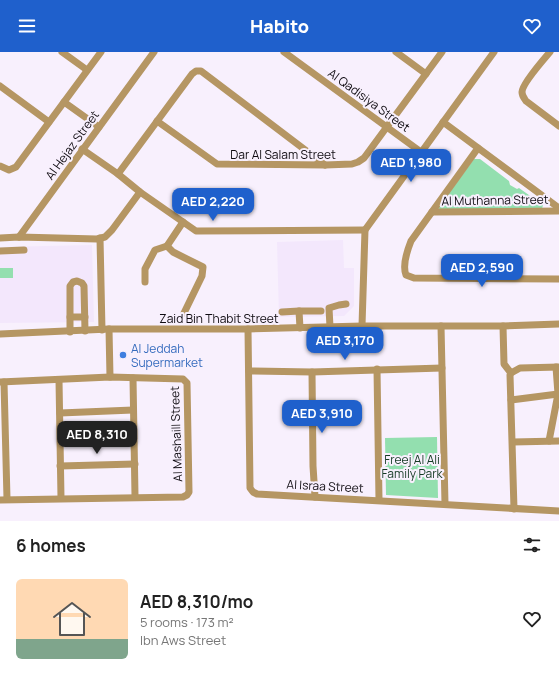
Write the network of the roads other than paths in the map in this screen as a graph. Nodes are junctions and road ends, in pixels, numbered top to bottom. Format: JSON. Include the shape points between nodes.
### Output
{"nodes":[{"id":1,"x":62,"y":52,"type":"edge"},
{"id":2,"x":101,"y":52,"type":"edge"},
{"id":3,"x":154,"y":52,"type":"edge"},
{"id":4,"x":284,"y":52,"type":"edge"},
{"id":5,"x":396,"y":52,"type":"edge"},
{"id":6,"x":442,"y":52,"type":"edge"},
{"id":7,"x":494,"y":52,"type":"edge"},
{"id":8,"x":550,"y":52,"type":"edge"},
{"id":9,"x":87,"y":70,"type":"junction"},
{"id":10,"x":426,"y":74,"type":"junction"},
{"id":11,"x":0,"y":86,"type":"edge"},
{"id":12,"x":64,"y":102,"type":"junction"},
{"id":13,"x":157,"y":121,"type":"junction"},
{"id":14,"x":49,"y":122,"type":"junction"},
{"id":15,"x":443,"y":122,"type":"junction"},
{"id":16,"x":559,"y":126,"type":"edge"},
{"id":17,"x":98,"y":127,"type":"junction"},
{"id":18,"x":387,"y":127,"type":"junction"},
{"id":19,"x":478,"y":148,"type":"junction"},
{"id":20,"x":82,"y":149,"type":"junction"},
{"id":21,"x":421,"y":152,"type":"junction"},
{"id":22,"x":325,"y":165,"type":"junction"},
{"id":23,"x":0,"y":166,"type":"edge"},
{"id":24,"x":118,"y":174,"type":"junction"},
{"id":25,"x":140,"y":192,"type":"junction"},
{"id":26,"x":559,"y":209,"type":"edge"},
{"id":27,"x":432,"y":212,"type":"junction"},
{"id":28,"x":183,"y":222,"type":"junction"},
{"id":29,"x":365,"y":230,"type":"junction"},
{"id":30,"x":18,"y":236,"type":"junction"},
{"id":31,"x":0,"y":238,"type":"edge"},
{"id":32,"x":100,"y":238,"type":"junction"},
{"id":33,"x":167,"y":246,"type":"junction"},
{"id":34,"x":24,"y":250,"type":"dead end"},
{"id":35,"x":0,"y":251,"type":"edge"},
{"id":36,"x":559,"y":279,"type":"edge"},
{"id":37,"x":145,"y":282,"type":"dead end"},
{"id":38,"x":346,"y":304,"type":"dead end"},
{"id":39,"x":320,"y":311,"type":"dead end"},
{"id":40,"x":282,"y":312,"type":"dead end"},
{"id":41,"x":299,"y":312,"type":"junction"},
{"id":42,"x":184,"y":313,"type":"dead end"},
{"id":43,"x":70,"y":317,"type":"junction"},
{"id":44,"x":85,"y":317,"type":"junction"},
{"id":45,"x":559,"y":324,"type":"edge"},
{"id":46,"x":362,"y":326,"type":"junction"},
{"id":47,"x":441,"y":326,"type":"junction"},
{"id":48,"x":503,"y":326,"type":"junction"},
{"id":49,"x":330,"y":327,"type":"junction"},
{"id":50,"x":300,"y":328,"type":"junction"},
{"id":51,"x":106,"y":330,"type":"junction"},
{"id":52,"x":248,"y":330,"type":"junction"},
{"id":53,"x":85,"y":331,"type":"junction"},
{"id":54,"x":70,"y":332,"type":"junction"},
{"id":55,"x":0,"y":334,"type":"edge"},
{"id":56,"x":557,"y":367,"type":"edge"},
{"id":57,"x":442,"y":368,"type":"junction"},
{"id":58,"x":377,"y":369,"type":"junction"},
{"id":59,"x":249,"y":371,"type":"junction"},
{"id":60,"x":312,"y":372,"type":"junction"},
{"id":61,"x":511,"y":372,"type":"junction"},
{"id":62,"x":110,"y":377,"type":"junction"},
{"id":63,"x":133,"y":378,"type":"junction"},
{"id":64,"x":59,"y":380,"type":"junction"},
{"id":65,"x":2,"y":382,"type":"edge"},
{"id":66,"x":558,"y":394,"type":"edge"},
{"id":67,"x":511,"y":400,"type":"junction"},
{"id":68,"x":133,"y":410,"type":"junction"},
{"id":69,"x":60,"y":413,"type":"junction"},
{"id":70,"x":559,"y":440,"type":"edge"},
{"id":71,"x":549,"y":441,"type":"junction"},
{"id":72,"x":513,"y":442,"type":"junction"},
{"id":73,"x":135,"y":464,"type":"junction"},
{"id":74,"x":60,"y":466,"type":"junction"},
{"id":75,"x":135,"y":496,"type":"junction"},
{"id":76,"x":315,"y":497,"type":"junction"},
{"id":77,"x":61,"y":498,"type":"junction"},
{"id":78,"x":3,"y":500,"type":"edge"},
{"id":79,"x":379,"y":500,"type":"junction"},
{"id":80,"x":445,"y":504,"type":"junction"},
{"id":81,"x":514,"y":509,"type":"junction"},
{"id":82,"x":559,"y":511,"type":"edge"}],
"edges":[{"from":1,"to":9,"type":"street"},
{"from":2,"to":9,"type":"street"},
{"from":3,"to":17,"type":"street","name":"Al Hejaz Street"},
{"from":4,"to":18,"type":"street","name":"Al Qadisiya Street"},
{"from":5,"to":10,"type":"street"},
{"from":6,"to":10,"type":"street","name":"Dar Al Salam Street"},
{"from":7,"to":15,"type":"street"},
{"from":8,"to":16,"type":"street","via":[[525,84],[522,93],[526,101]]},
{"from":9,"to":12,"type":"street"},
{"from":10,"to":18,"type":"street","name":"Dar Al Salam Street"},
{"from":11,"to":14,"type":"street"},
{"from":12,"to":14,"type":"street"},
{"from":12,"to":17,"type":"street"},
{"from":13,"to":22,"type":"street","name":"Dar Al Salam Street","via":[[217,164]]},
{"from":13,"to":22,"type":"street","via":[[192,74],[201,71]]},
{"from":13,"to":24,"type":"street"},
{"from":14,"to":23,"type":"street","via":[[16,167],[9,170]]},
{"from":15,"to":19,"type":"street"},
{"from":15,"to":21,"type":"street"},
{"from":17,"to":20,"type":"street","name":"Al Hejaz Street"},
{"from":18,"to":21,"type":"street","name":"Al Qadisiya Street"},
{"from":18,"to":22,"type":"street","name":"Dar Al Salam Street","via":[[364,158],[358,162]]},
{"from":19,"to":26,"type":"street"},
{"from":19,"to":27,"type":"street"},
{"from":20,"to":24,"type":"street"},
{"from":20,"to":30,"type":"street","name":"Al Hejaz Street"},
{"from":21,"to":29,"type":"street"},
{"from":24,"to":25,"type":"street"},
{"from":25,"to":28,"type":"street"},
{"from":25,"to":32,"type":"street","via":[[112,230]]},
{"from":26,"to":27,"type":"street","name":"Al Muthanna Street"},
{"from":27,"to":36,"type":"street","via":[[411,241],[407,251],[404,269],[409,277]]},
{"from":28,"to":29,"type":"street","via":[[201,232]]},
{"from":28,"to":33,"type":"street"},
{"from":29,"to":46,"type":"street"},
{"from":30,"to":31,"type":"street"},
{"from":30,"to":32,"type":"street"},
{"from":32,"to":51,"type":"street"},
{"from":33,"to":37,"type":"street","via":[[154,252],[145,270]]},
{"from":33,"to":42,"type":"street","via":[[173,252],[203,267],[202,276]]},
{"from":34,"to":35,"type":"street"},
{"from":38,"to":49,"type":"street","via":[[330,308]]},
{"from":39,"to":41,"type":"street"},
{"from":40,"to":41,"type":"street"},
{"from":41,"to":50,"type":"street"},
{"from":43,"to":44,"type":"street"},
{"from":43,"to":44,"type":"street","via":[[70,286],[77,281],[84,286]]},
{"from":43,"to":54,"type":"street"},
{"from":44,"to":53,"type":"street"},
{"from":45,"to":48,"type":"street","name":"Zaid Bin Thabit Street"},
{"from":46,"to":47,"type":"street","name":"Zaid Bin Thabit Street"},
{"from":46,"to":49,"type":"street","name":"Zaid Bin Thabit Street"},
{"from":47,"to":48,"type":"street","name":"Zaid Bin Thabit Street"},
{"from":47,"to":57,"type":"street"},
{"from":48,"to":61,"type":"street","via":[[504,364]]},
{"from":49,"to":50,"type":"street","name":"Zaid Bin Thabit Street"},
{"from":50,"to":52,"type":"street","name":"Zaid Bin Thabit Street"},
{"from":51,"to":52,"type":"street","name":"Zaid Bin Thabit Street"},
{"from":51,"to":53,"type":"street","name":"Zaid Bin Thabit Street"},
{"from":51,"to":62,"type":"street"},
{"from":52,"to":59,"type":"street","name":"Al Israa Street"},
{"from":53,"to":54,"type":"street","name":"Zaid Bin Thabit Street"},
{"from":54,"to":55,"type":"street","name":"Zaid Bin Thabit Street"},
{"from":56,"to":61,"type":"street","via":[[520,368]]},
{"from":56,"to":66,"type":"street"},
{"from":57,"to":58,"type":"street"},
{"from":57,"to":80,"type":"street"},
{"from":58,"to":60,"type":"street"},
{"from":58,"to":79,"type":"street"},
{"from":59,"to":60,"type":"street"},
{"from":59,"to":76,"type":"street","name":"Al Israa Street","via":[[251,490],[257,494]]},
{"from":60,"to":76,"type":"street"},
{"from":61,"to":67,"type":"street"},
{"from":62,"to":63,"type":"street","name":"Al Mashaill Street"},
{"from":62,"to":64,"type":"street","name":"Al Mashaill Street"},
{"from":63,"to":68,"type":"street"},
{"from":63,"to":75,"type":"street","name":"Al Mashaill Street","via":[[180,378],[187,383],[188,493],[183,497]]},
{"from":64,"to":65,"type":"street","name":"Al Mashaill Street"},
{"from":64,"to":69,"type":"street"},
{"from":65,"to":78,"type":"street"},
{"from":66,"to":67,"type":"street"},
{"from":66,"to":71,"type":"street"},
{"from":67,"to":72,"type":"street"},
{"from":68,"to":69,"type":"street"},
{"from":68,"to":73,"type":"street"},
{"from":69,"to":74,"type":"street"},
{"from":70,"to":71,"type":"street"},
{"from":71,"to":72,"type":"street"},
{"from":72,"to":81,"type":"street"},
{"from":73,"to":74,"type":"street"},
{"from":73,"to":75,"type":"street"},
{"from":74,"to":77,"type":"street"},
{"from":75,"to":77,"type":"street","name":"Al Mashaill Street"},
{"from":76,"to":79,"type":"street","name":"Al Israa Street"},
{"from":77,"to":78,"type":"street","name":"Al Mashaill Street"},
{"from":79,"to":80,"type":"street","name":"Al Israa Street"},
{"from":80,"to":81,"type":"street","name":"Al Israa Street"},
{"from":81,"to":82,"type":"street","name":"Al Israa Street"}]}
